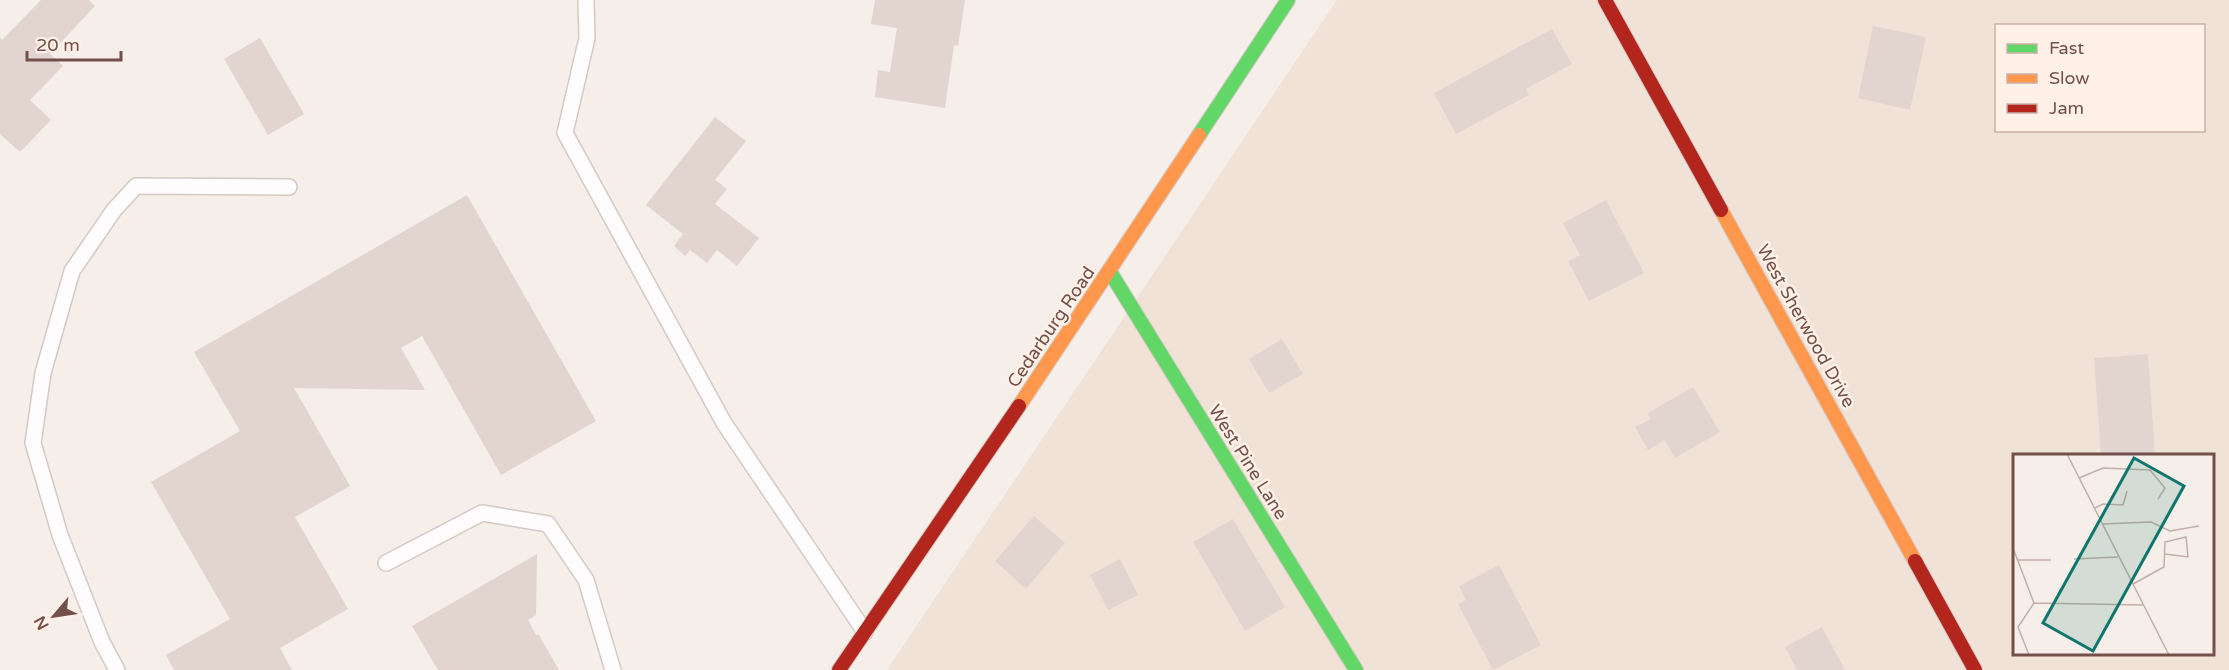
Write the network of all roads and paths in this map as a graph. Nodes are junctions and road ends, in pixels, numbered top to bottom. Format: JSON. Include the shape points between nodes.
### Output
{"nodes":[{"id":1,"x":586,"y":0,"type":"edge"},
{"id":2,"x":1288,"y":0,"type":"edge"},
{"id":3,"x":1605,"y":0,"type":"edge"},
{"id":4,"x":289,"y":187,"type":"dead end"},
{"id":5,"x":1110,"y":272,"type":"junction"},
{"id":6,"x":386,"y":562,"type":"dead end"},
{"id":7,"x":865,"y":632,"type":"junction"},
{"id":8,"x":117,"y":670,"type":"edge"},
{"id":9,"x":613,"y":670,"type":"edge"},
{"id":10,"x":839,"y":670,"type":"edge"},
{"id":11,"x":1356,"y":670,"type":"edge"},
{"id":12,"x":1975,"y":670,"type":"edge"}],
"edges":[{"from":1,"to":7,"type":"lane","via":[[587,38],[566,133],[724,423]]},
{"from":2,"to":5,"type":"street","name":"Cedarburg Road"},
{"from":3,"to":12,"type":"street","name":"West Sherwood Drive"},
{"from":4,"to":8,"type":"lane","via":[[136,186],[114,210],[72,271],[43,373],[33,443],[60,535]]},
{"from":5,"to":7,"type":"street","name":"Cedarburg Road"},
{"from":5,"to":11,"type":"street","name":"West Pine Lane"},
{"from":6,"to":9,"type":"lane","via":[[482,513],[548,524],[586,580]]},
{"from":7,"to":10,"type":"street","name":"Cedarburg Road"}]}
